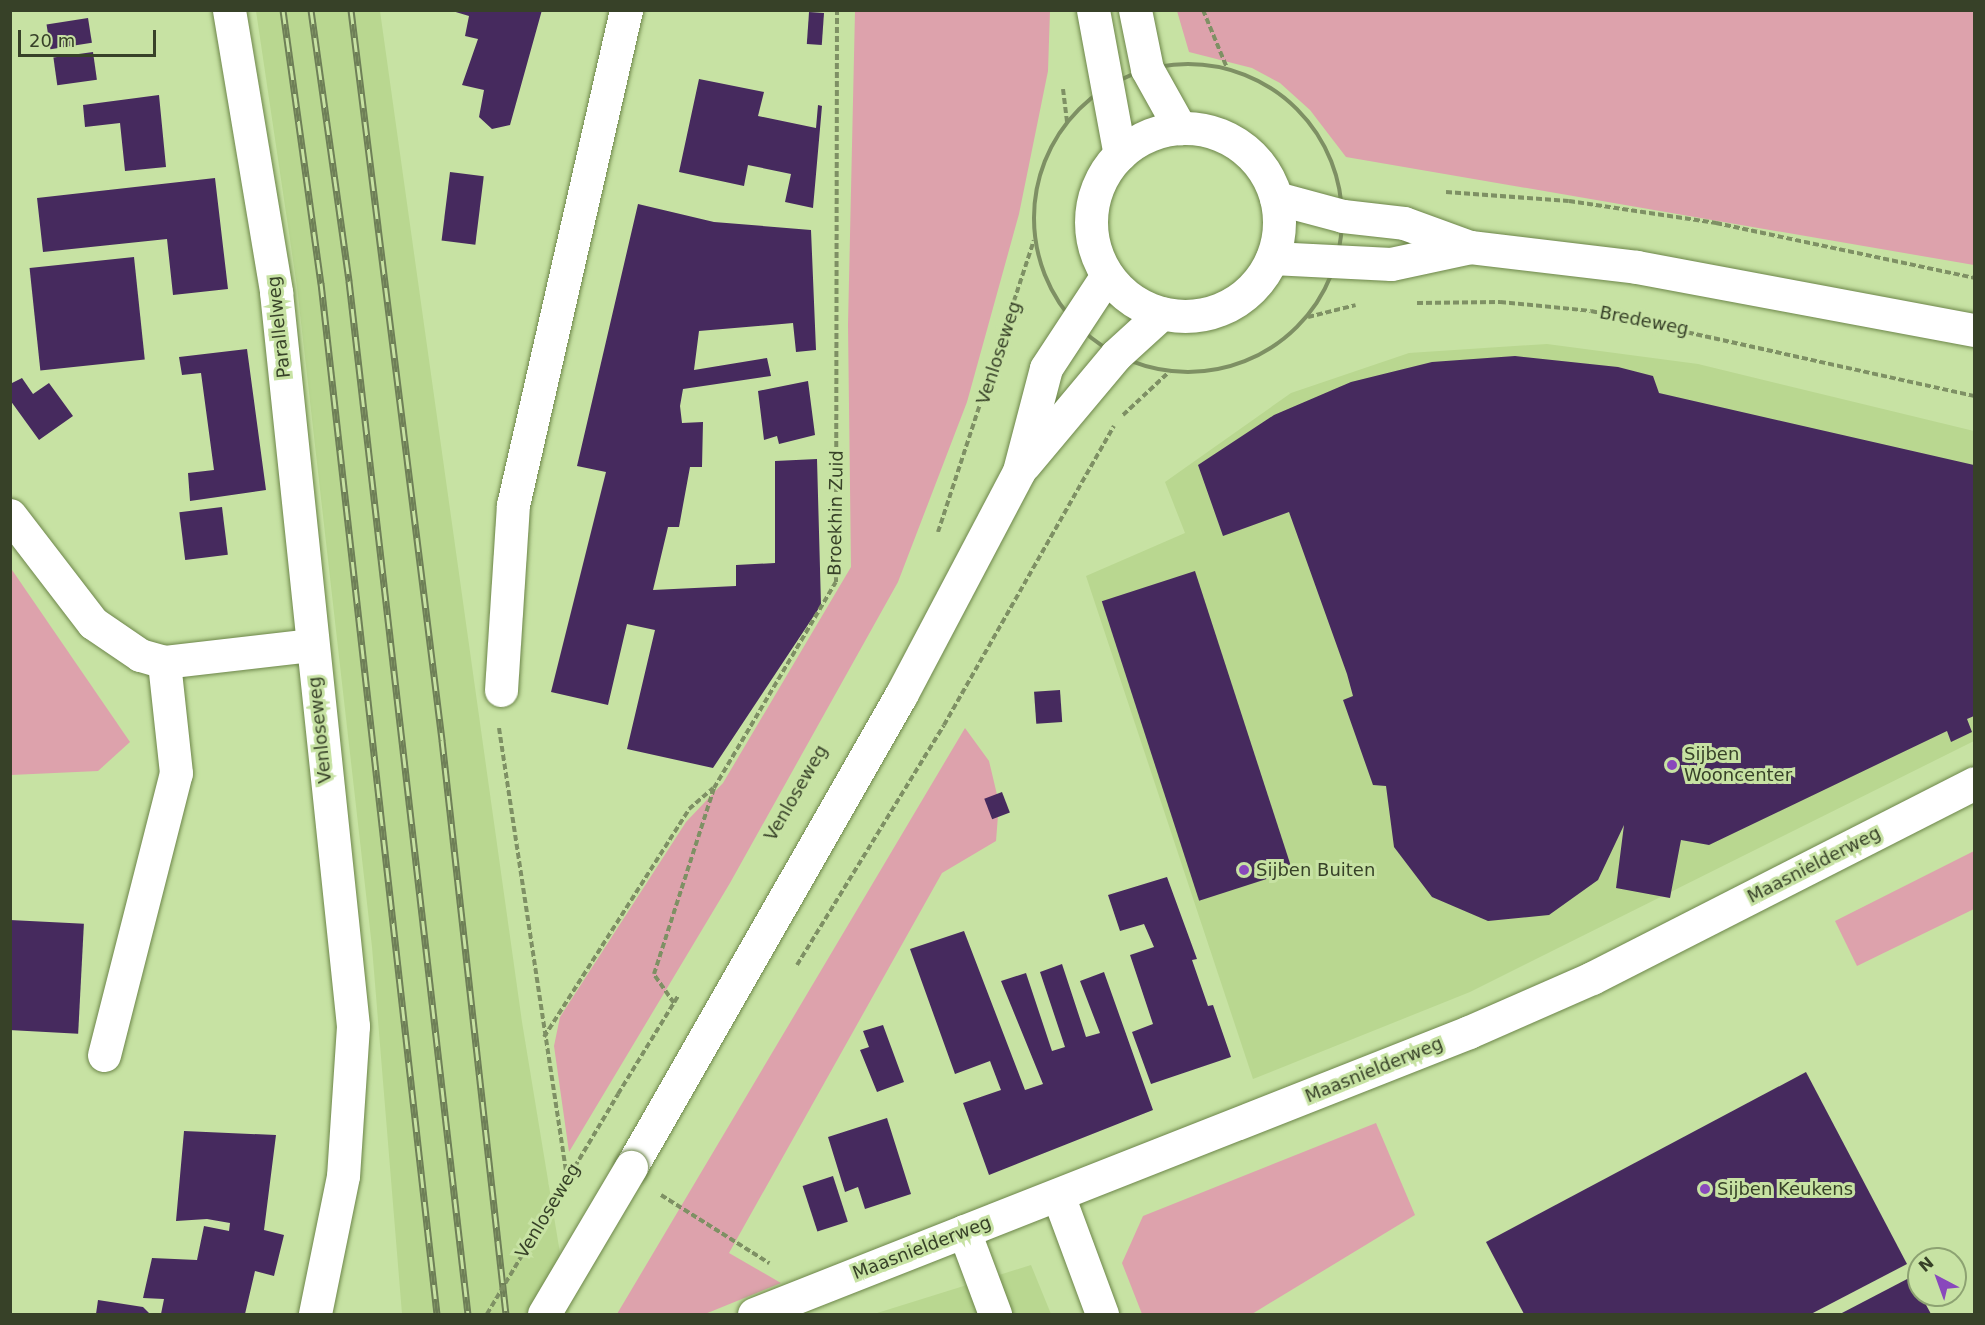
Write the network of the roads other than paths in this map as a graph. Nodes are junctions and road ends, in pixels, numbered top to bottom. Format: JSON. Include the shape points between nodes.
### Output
{"nodes":[{"id":1,"x":230,"y":10,"type":"edge"},
{"id":2,"x":626,"y":10,"type":"edge"},
{"id":3,"x":1094,"y":10,"type":"edge"},
{"id":4,"x":1135,"y":10,"type":"edge"},
{"id":5,"x":1180,"y":128,"type":"junction"},
{"id":6,"x":1120,"y":154,"type":"junction"},
{"id":7,"x":1276,"y":198,"type":"junction"},
{"id":8,"x":1470,"y":248,"type":"junction"},
{"id":9,"x":1272,"y":258,"type":"junction"},
{"id":10,"x":1107,"y":275,"type":"junction"},
{"id":11,"x":1162,"y":313,"type":"junction"},
{"id":12,"x":1974,"y":330,"type":"edge"},
{"id":13,"x":1019,"y":471,"type":"junction"},
{"id":14,"x":10,"y":515,"type":"edge"},
{"id":15,"x":311,"y":645,"type":"junction"},
{"id":16,"x":164,"y":662,"type":"junction"},
{"id":17,"x":501,"y":690,"type":"road end"},
{"id":18,"x":1974,"y":783,"type":"edge"},
{"id":19,"x":104,"y":1054,"type":"dead end"},
{"id":20,"x":1058,"y":1195,"type":"junction"},
{"id":21,"x":964,"y":1231,"type":"junction"},
{"id":22,"x":315,"y":1314,"type":"edge"},
{"id":23,"x":544,"y":1314,"type":"edge"},
{"id":24,"x":754,"y":1314,"type":"edge"},
{"id":25,"x":995,"y":1314,"type":"edge"},
{"id":26,"x":1102,"y":1314,"type":"edge"}],
"edges":[{"from":1,"to":15,"type":"street","name":"Parallelweg","via":[[276,292]]},
{"from":2,"to":17,"type":"street","via":[[513,505]]},
{"from":3,"to":6,"type":"street"},
{"from":4,"to":5,"type":"street","via":[[1147,69]]},
{"from":5,"to":6,"type":"street","via":[[1148,136]]},
{"from":5,"to":7,"type":"street","via":[[1215,133],[1242,147],[1266,175]]},
{"from":6,"to":10,"type":"street","via":[[1098,184],[1092,205],[1093,242]]},
{"from":7,"to":8,"type":"street","via":[[1344,195],[1404,224]]},
{"from":7,"to":9,"type":"street","via":[[1278,236]]},
{"from":8,"to":9,"type":"street","via":[[1391,264]]},
{"from":8,"to":12,"type":"street","via":[[1636,267]]},
{"from":9,"to":11,"type":"street","via":[[1250,290],[1221,309],[1192,316]]},
{"from":10,"to":11,"type":"street","via":[[1130,299]]},
{"from":10,"to":13,"type":"street","via":[[1046,368]]},
{"from":11,"to":13,"type":"street","via":[[1116,355]]},
{"from":13,"to":23,"type":"street","bridge":true,"via":[[901,695]]},
{"from":14,"to":16,"type":"street","via":[[93,623],[117,642]]},
{"from":15,"to":16,"type":"street"},
{"from":15,"to":22,"type":"street","name":"Venloseweg","via":[[353,1026],[343,1176]]},
{"from":16,"to":19,"type":"street","via":[[176,773]]},
{"from":18,"to":20,"type":"street","name":"Maasnielderweg","via":[[1592,978]]},
{"from":20,"to":21,"type":"street","name":"Maasnielderweg"},
{"from":20,"to":26,"type":"street"},
{"from":21,"to":24,"type":"street","name":"Maasnielderweg"},
{"from":21,"to":25,"type":"street"}]}
